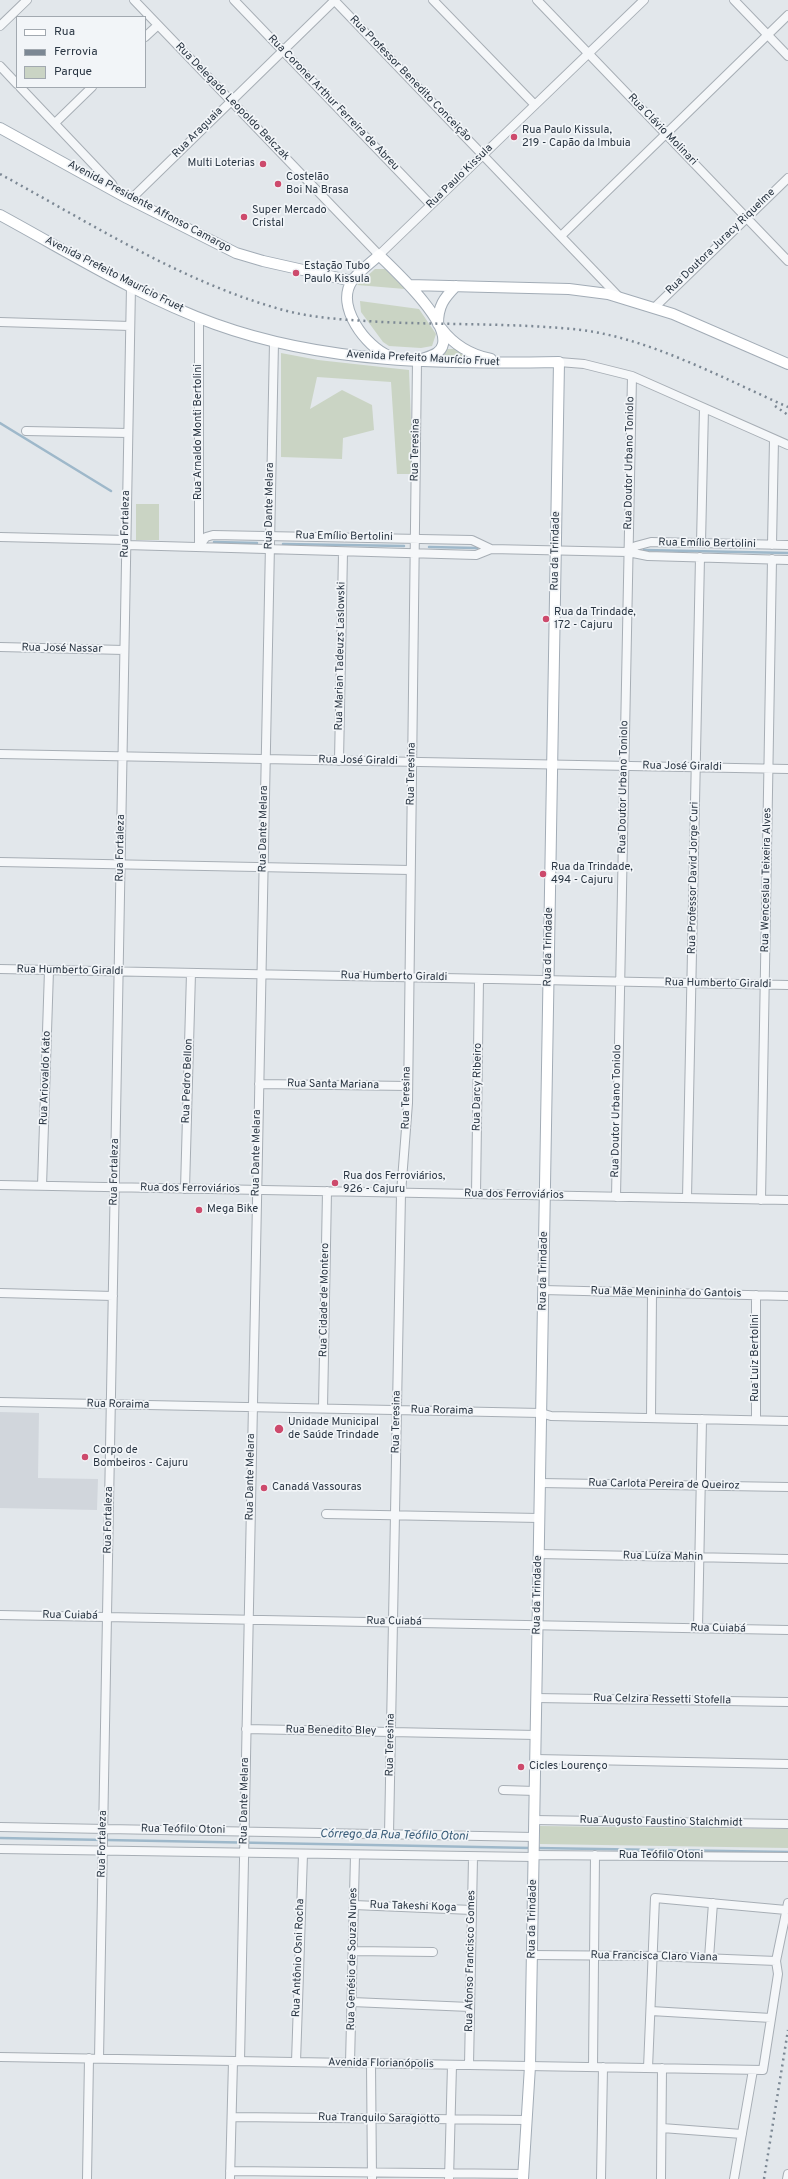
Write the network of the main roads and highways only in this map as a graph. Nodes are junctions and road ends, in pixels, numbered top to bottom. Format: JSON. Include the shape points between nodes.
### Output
{"nodes":[{"id":1,"x":0,"y":128,"type":"edge"},
{"id":2,"x":0,"y":215,"type":"edge"},
{"id":3,"x":379,"y":255,"type":"joint"},
{"id":4,"x":352,"y":281,"type":"junction"},
{"id":5,"x":409,"y":285,"type":"junction"},
{"id":6,"x":456,"y":286,"type":"junction"},
{"id":7,"x":438,"y":324,"type":"junction"},
{"id":8,"x":400,"y":360,"type":"junction"},
{"id":9,"x":417,"y":361,"type":"junction"},
{"id":10,"x":559,"y":362,"type":"joint"},
{"id":11,"x":511,"y":363,"type":"junction"},
{"id":12,"x":788,"y":364,"type":"edge"},
{"id":13,"x":523,"y":2177,"type":"edge"}],
"edges":[{"from":1,"to":4,"type":"main road","name":"Avenida Presidente Affonso Camargo","via":[[130,200],[244,256]]},
{"from":2,"to":8,"type":"main road","name":"Avenida Prefeito Maurício Fruet","via":[[131,286],[199,318],[274,342],[341,355]]},
{"from":3,"to":4,"type":"main road","name":"Rua Paulo Kissula"},
{"from":3,"to":5,"type":"main road","name":"Rua Delegado Leopoldo Belczak"},
{"from":4,"to":8,"type":"main road","via":[[348,293],[349,305],[359,330],[373,348]]},
{"from":5,"to":6,"type":"main road"},
{"from":5,"to":7,"type":"main road","name":"Rua Delegado Leopoldo Belczak","via":[[422,298]]},
{"from":6,"to":7,"type":"main road","via":[[439,306]]},
{"from":6,"to":12,"type":"main road","via":[[569,288],[619,297],[655,307]]},
{"from":7,"to":9,"type":"main road","name":"Rua Delegado Leopoldo Belczak","via":[[443,338],[441,348],[434,355]]},
{"from":7,"to":11,"type":"main road","via":[[465,350],[488,359]]},
{"from":8,"to":9,"type":"main road","name":"Avenida Prefeito Maurício Fruet"},
{"from":9,"to":11,"type":"main road","name":"Avenida Prefeito Maurício Fruet"},
{"from":10,"to":11,"type":"main road","name":"Avenida Prefeito Maurício Fruet"},
{"from":10,"to":13,"type":"main road","name":"Rua da Trindade","via":[[530,2066]]}]}
